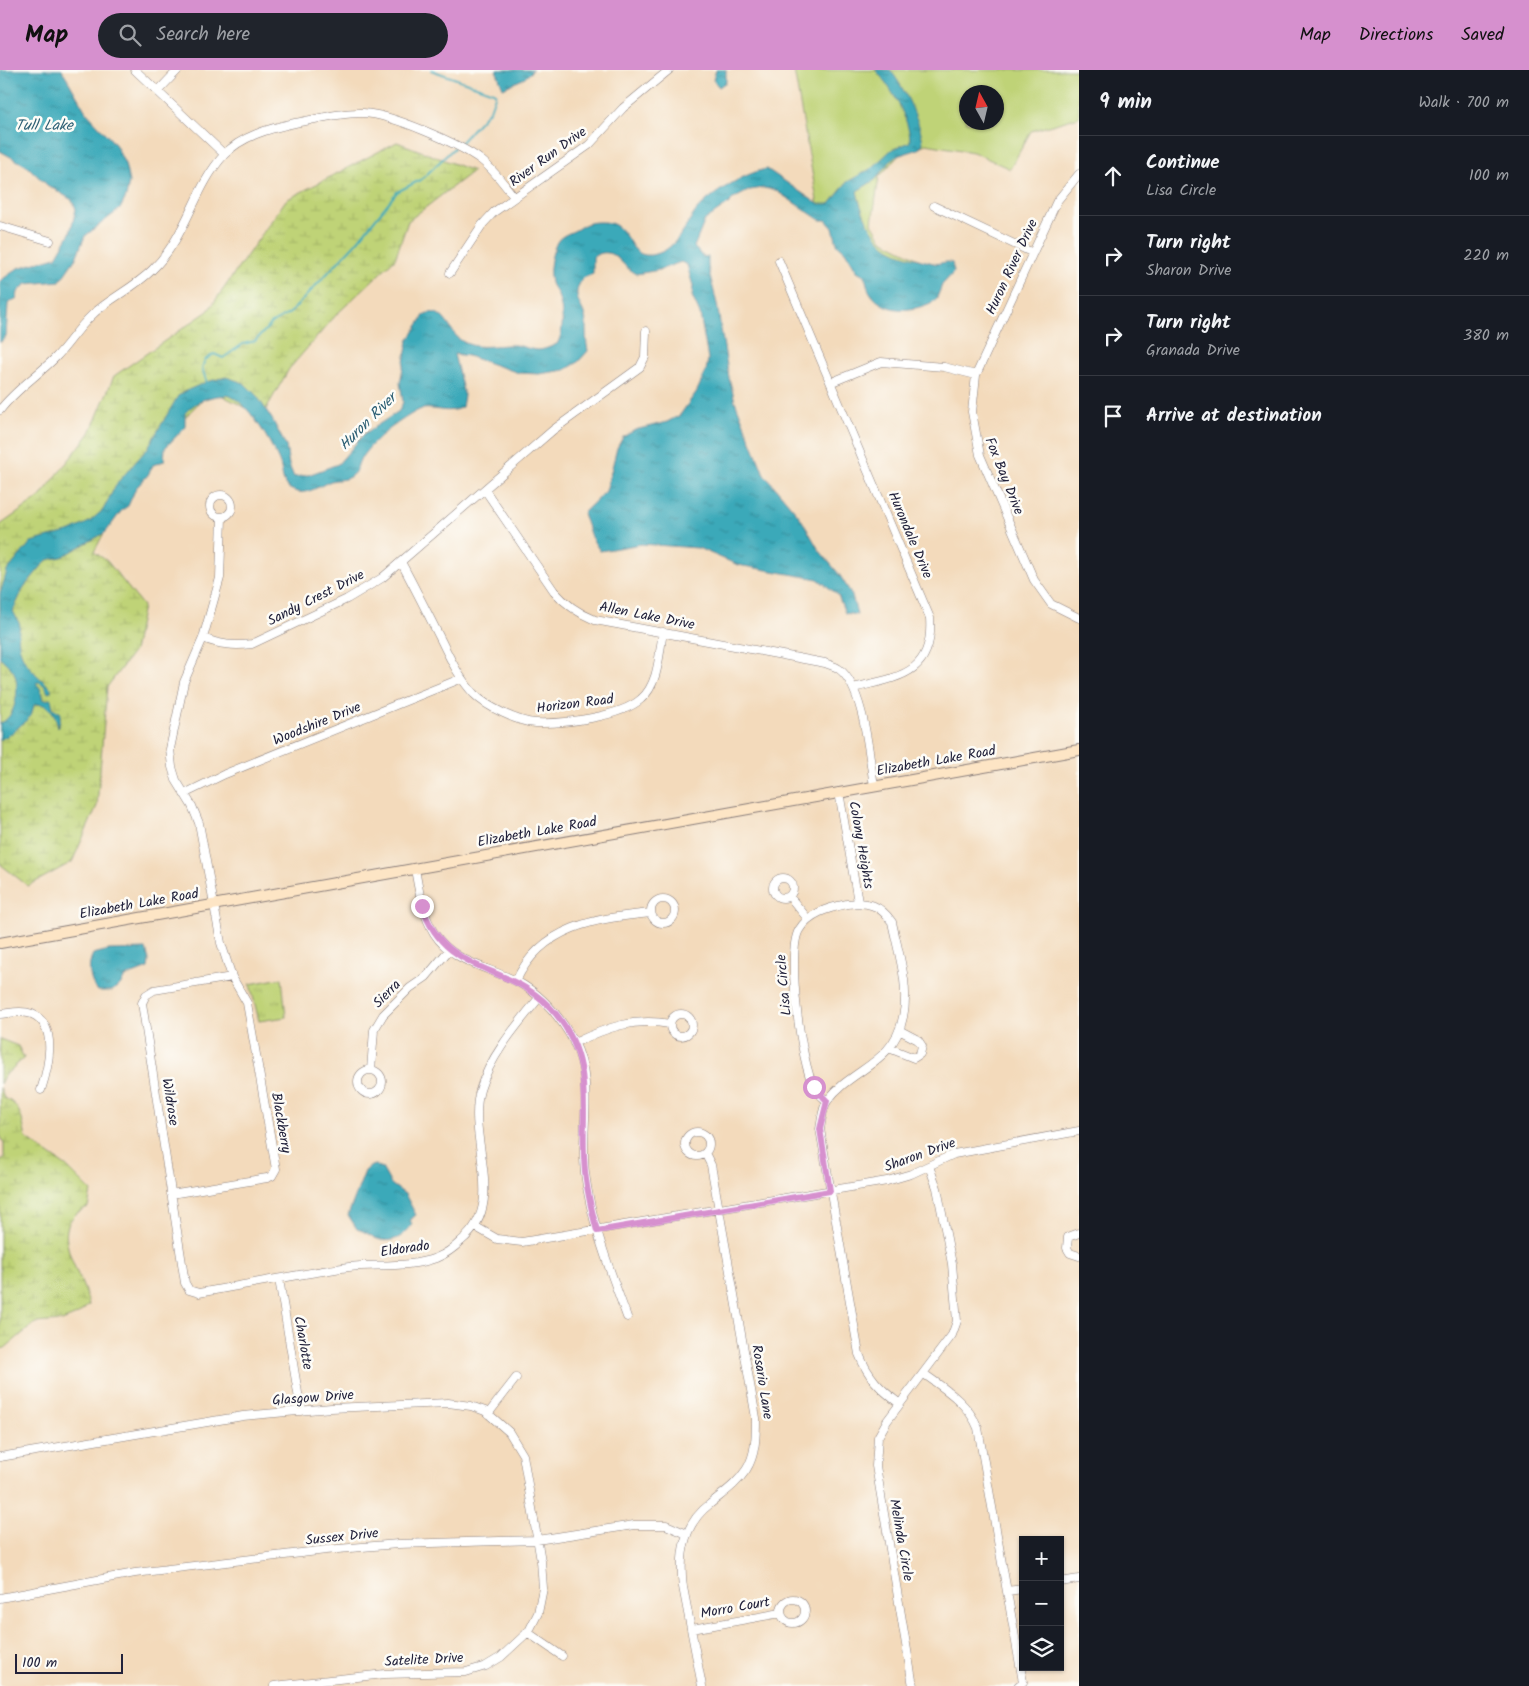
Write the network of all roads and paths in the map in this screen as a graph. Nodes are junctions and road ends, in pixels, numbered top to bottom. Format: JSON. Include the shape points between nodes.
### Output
{"nodes":[{"id":1,"x":135,"y":70,"type":"edge"},
{"id":2,"x":178,"y":70,"type":"edge"},
{"id":3,"x":669,"y":70,"type":"edge"},
{"id":4,"x":158,"y":91,"type":"junction"},
{"id":5,"x":224,"y":154,"type":"junction"},
{"id":6,"x":1079,"y":174,"type":"edge"},
{"id":7,"x":514,"y":197,"type":"junction"},
{"id":8,"x":934,"y":206,"type":"dead end"},
{"id":9,"x":0,"y":226,"type":"edge"},
{"id":10,"x":50,"y":241,"type":"dead end"},
{"id":11,"x":1033,"y":253,"type":"junction"},
{"id":12,"x":779,"y":261,"type":"dead end"},
{"id":13,"x":450,"y":273,"type":"dead end"},
{"id":14,"x":646,"y":331,"type":"dead end"},
{"id":15,"x":976,"y":375,"type":"junction"},
{"id":16,"x":832,"y":382,"type":"junction"},
{"id":17,"x":0,"y":410,"type":"edge"},
{"id":18,"x":486,"y":490,"type":"junction"},
{"id":19,"x":222,"y":517,"type":"dead end"},
{"id":20,"x":401,"y":562,"type":"junction"},
{"id":21,"x":1051,"y":604,"type":"junction"},
{"id":22,"x":1046,"y":611,"type":"dead end"},
{"id":23,"x":1079,"y":618,"type":"edge"},
{"id":24,"x":663,"y":632,"type":"junction"},
{"id":25,"x":203,"y":638,"type":"junction"},
{"id":26,"x":460,"y":679,"type":"junction"},
{"id":27,"x":853,"y":688,"type":"junction"},
{"id":28,"x":1079,"y":750,"type":"edge"},
{"id":29,"x":874,"y":786,"type":"junction"},
{"id":30,"x":839,"y":792,"type":"junction"},
{"id":31,"x":184,"y":794,"type":"junction"},
{"id":32,"x":415,"y":869,"type":"junction"},
{"id":33,"x":789,"y":896,"type":"dead end"},
{"id":34,"x":858,"y":902,"type":"junction"},
{"id":35,"x":214,"y":905,"type":"junction"},
{"id":36,"x":651,"y":913,"type":"dead end"},
{"id":37,"x":808,"y":919,"type":"junction"},
{"id":38,"x":0,"y":943,"type":"edge"},
{"id":39,"x":449,"y":950,"type":"junction"},
{"id":40,"x":232,"y":977,"type":"junction"},
{"id":41,"x":516,"y":981,"type":"junction"},
{"id":42,"x":539,"y":998,"type":"junction"},
{"id":43,"x":0,"y":1014,"type":"edge"},
{"id":44,"x":670,"y":1024,"type":"dead end"},
{"id":45,"x":899,"y":1030,"type":"junction"},
{"id":46,"x":574,"y":1043,"type":"junction"},
{"id":47,"x":889,"y":1048,"type":"junction"},
{"id":48,"x":370,"y":1070,"type":"dead end"},
{"id":49,"x":41,"y":1090,"type":"dead end"},
{"id":50,"x":827,"y":1101,"type":"junction"},
{"id":51,"x":1079,"y":1131,"type":"edge"},
{"id":52,"x":705,"y":1153,"type":"dead end"},
{"id":53,"x":929,"y":1166,"type":"junction"},
{"id":54,"x":830,"y":1191,"type":"junction"},
{"id":55,"x":171,"y":1194,"type":"junction"},
{"id":56,"x":720,"y":1210,"type":"junction"},
{"id":57,"x":476,"y":1227,"type":"junction"},
{"id":58,"x":597,"y":1231,"type":"junction"},
{"id":59,"x":1079,"y":1233,"type":"edge"},
{"id":60,"x":1079,"y":1256,"type":"edge"},
{"id":61,"x":279,"y":1279,"type":"junction"},
{"id":62,"x":199,"y":1293,"type":"joint"},
{"id":63,"x":627,"y":1318,"type":"dead end"},
{"id":64,"x":924,"y":1374,"type":"junction"},
{"id":65,"x":516,"y":1378,"type":"dead end"},
{"id":66,"x":900,"y":1404,"type":"junction"},
{"id":67,"x":301,"y":1411,"type":"junction"},
{"id":68,"x":488,"y":1414,"type":"junction"},
{"id":69,"x":0,"y":1456,"type":"edge"},
{"id":70,"x":687,"y":1534,"type":"junction"},
{"id":71,"x":538,"y":1540,"type":"junction"},
{"id":72,"x":1079,"y":1578,"type":"edge"},
{"id":73,"x":1064,"y":1582,"type":"edge"},
{"id":74,"x":1019,"y":1590,"type":"edge"},
{"id":75,"x":1007,"y":1591,"type":"junction"},
{"id":76,"x":0,"y":1598,"type":"edge"},
{"id":77,"x":782,"y":1613,"type":"dead end"},
{"id":78,"x":692,"y":1629,"type":"junction"},
{"id":79,"x":527,"y":1632,"type":"junction"},
{"id":80,"x":562,"y":1656,"type":"dead end"},
{"id":81,"x":1020,"y":1684,"type":"edge"},
{"id":82,"x":274,"y":1686,"type":"edge"},
{"id":83,"x":702,"y":1686,"type":"edge"},
{"id":84,"x":913,"y":1686,"type":"edge"}],
"edges":[{"from":1,"to":4,"type":"street"},
{"from":2,"to":4,"type":"street"},
{"from":3,"to":7,"type":"street","name":"River Run Drive","via":[[623,108],[589,145]]},
{"from":4,"to":5,"type":"street"},
{"from":5,"to":7,"type":"street","via":[[246,138],[287,125],[350,114],[379,115],[427,133],[480,159]]},
{"from":5,"to":17,"type":"street","via":[[168,253],[134,285],[92,314],[55,358]]},
{"from":6,"to":11,"type":"street","name":"Huron River Drive","via":[[1057,201]]},
{"from":7,"to":13,"type":"street","name":"River Run Drive","via":[[482,225]]},
{"from":8,"to":11,"type":"street"},
{"from":9,"to":10,"type":"street"},
{"from":11,"to":15,"type":"street","name":"Huron River Drive"},
{"from":12,"to":16,"type":"street","name":"Hurondale Drive"},
{"from":14,"to":18,"type":"street","name":"Sandy Crest Drive","via":[[645,357],[640,367],[554,430]]},
{"from":15,"to":16,"type":"street","via":[[922,364],[882,362]]},
{"from":15,"to":21,"type":"street","name":"Fox Bay Drive","via":[[972,412],[980,455],[1027,564]]},
{"from":16,"to":27,"type":"street","name":"Hurondale Drive","via":[[930,618],[931,631],[921,661],[914,668],[896,678]]},
{"from":18,"to":20,"type":"street","name":"Sandy Crest Drive"},
{"from":18,"to":24,"type":"street","name":"Allen Lake Drive","via":[[564,604],[595,620]]},
{"from":19,"to":25,"type":"street","via":[[220,578]]},
{"from":20,"to":25,"type":"street","name":"Sandy Crest Drive","via":[[347,599],[252,644],[217,644]]},
{"from":20,"to":26,"type":"street","name":"Horizon Road"},
{"from":21,"to":22,"type":"street"},
{"from":21,"to":23,"type":"street"},
{"from":24,"to":26,"type":"street","name":"Horizon Road","via":[[650,689],[642,699],[610,715],[534,723],[488,704]]},
{"from":24,"to":27,"type":"street","name":"Allen Lake Drive","via":[[825,663],[839,669]]},
{"from":25,"to":31,"type":"street","via":[[184,682],[170,749],[172,767]]},
{"from":26,"to":31,"type":"street","name":"Woodshire Drive","via":[[225,774]]},
{"from":27,"to":29,"type":"street"},
{"from":28,"to":29,"type":"street","name":"Elizabeth Lake Road"},
{"from":29,"to":30,"type":"street","name":"Elizabeth Lake Road"},
{"from":30,"to":32,"type":"street","name":"Elizabeth Lake Road"},
{"from":30,"to":34,"type":"street","name":"Colony Heights"},
{"from":31,"to":35,"type":"street","via":[[199,823]]},
{"from":32,"to":35,"type":"street","name":"Elizabeth Lake Road"},
{"from":32,"to":39,"type":"street","via":[[425,916]]},
{"from":33,"to":37,"type":"street"},
{"from":34,"to":37,"type":"street","via":[[816,913]]},
{"from":34,"to":45,"type":"street","via":[[875,905],[892,922],[905,995]]},
{"from":35,"to":38,"type":"street","name":"Elizabeth Lake Road"},
{"from":35,"to":40,"type":"street"},
{"from":36,"to":41,"type":"street","via":[[600,920],[558,934],[529,958]]},
{"from":37,"to":50,"type":"street","name":"Lisa Circle","via":[[795,940],[792,971],[810,1078]]},
{"from":39,"to":41,"type":"street","via":[[464,960]]},
{"from":39,"to":48,"type":"street","name":"Sierra","via":[[426,978],[410,988],[383,1015],[374,1030]]},
{"from":40,"to":55,"type":"street","name":"Wildrose","via":[[143,993],[142,1004]]},
{"from":40,"to":55,"type":"street","name":"Blackberry","via":[[247,1003],[276,1169],[267,1178]]},
{"from":41,"to":42,"type":"street"},
{"from":42,"to":46,"type":"street","via":[[556,1014]]},
{"from":42,"to":57,"type":"street","name":"Eldorado","via":[[495,1058],[480,1090],[476,1122],[486,1196]]},
{"from":43,"to":49,"type":"street","via":[[31,1014],[42,1021],[50,1051]]},
{"from":44,"to":46,"type":"street","via":[[642,1022],[617,1025]]},
{"from":45,"to":47,"type":"street"},
{"from":45,"to":47,"type":"street","via":[[918,1040],[922,1046],[920,1054],[914,1058]]},
{"from":46,"to":58,"type":"street","via":[[581,1060],[585,1087],[585,1171]]},
{"from":47,"to":50,"type":"street"},
{"from":50,"to":54,"type":"street","via":[[820,1129]]},
{"from":51,"to":53,"type":"street","name":"Sharon Drive","via":[[954,1154]]},
{"from":52,"to":56,"type":"street","name":"Rosario Lane","via":[[711,1165]]},
{"from":53,"to":54,"type":"street","name":"Sharon Drive","via":[[897,1179]]},
{"from":53,"to":64,"type":"street","via":[[937,1188],[952,1264],[957,1321],[952,1335]]},
{"from":54,"to":56,"type":"street","name":"Sharon Drive"},
{"from":54,"to":66,"type":"street","via":[[859,1354],[873,1382]]},
{"from":55,"to":62,"type":"street","name":"Wildrose","via":[[187,1293]]},
{"from":56,"to":58,"type":"street","name":"Sharon Drive"},
{"from":56,"to":70,"type":"street","name":"Rosario Lane","via":[[756,1418],[756,1438],[747,1469],[737,1482],[695,1518]]},
{"from":57,"to":58,"type":"street","name":"Sharon Drive","via":[[509,1242]]},
{"from":57,"to":61,"type":"street","name":"Eldorado","via":[[454,1248],[434,1258]]},
{"from":58,"to":63,"type":"street"},
{"from":59,"to":60,"type":"street","via":[[1068,1237],[1066,1242],[1070,1253]]},
{"from":61,"to":62,"type":"street","name":"Eldorado"},
{"from":61,"to":67,"type":"street","name":"Charlotte"},
{"from":64,"to":66,"type":"street","name":"Melinda Circle"},
{"from":64,"to":75,"type":"street","via":[[962,1403],[978,1428]]},
{"from":65,"to":68,"type":"street"},
{"from":66,"to":84,"type":"street","name":"Melinda Circle","via":[[878,1437],[876,1466]]},
{"from":67,"to":68,"type":"street","name":"Glasgow Drive","via":[[448,1403],[470,1406]]},
{"from":67,"to":69,"type":"street","name":"Glasgow Drive","via":[[243,1416]]},
{"from":68,"to":71,"type":"street","name":"Glasgow Drive","via":[[509,1432],[523,1455]]},
{"from":70,"to":71,"type":"street","name":"Sussex Drive","via":[[666,1525],[634,1524]]},
{"from":70,"to":78,"type":"street","name":"Rosario Lane","via":[[681,1571]]},
{"from":71,"to":76,"type":"street","name":"Sussex Drive","via":[[398,1544],[253,1557],[134,1573]]},
{"from":71,"to":79,"type":"street","name":"Satelite Drive","via":[[543,1588],[538,1613]]},
{"from":72,"to":73,"type":"street"},
{"from":74,"to":75,"type":"street"},
{"from":75,"to":81,"type":"street"},
{"from":77,"to":78,"type":"street","name":"Morro Court"},
{"from":78,"to":83,"type":"street","name":"Rosario Lane"},
{"from":79,"to":80,"type":"street"},
{"from":79,"to":82,"type":"street","name":"Satelite Drive","via":[[501,1657],[466,1672],[385,1674]]}]}
